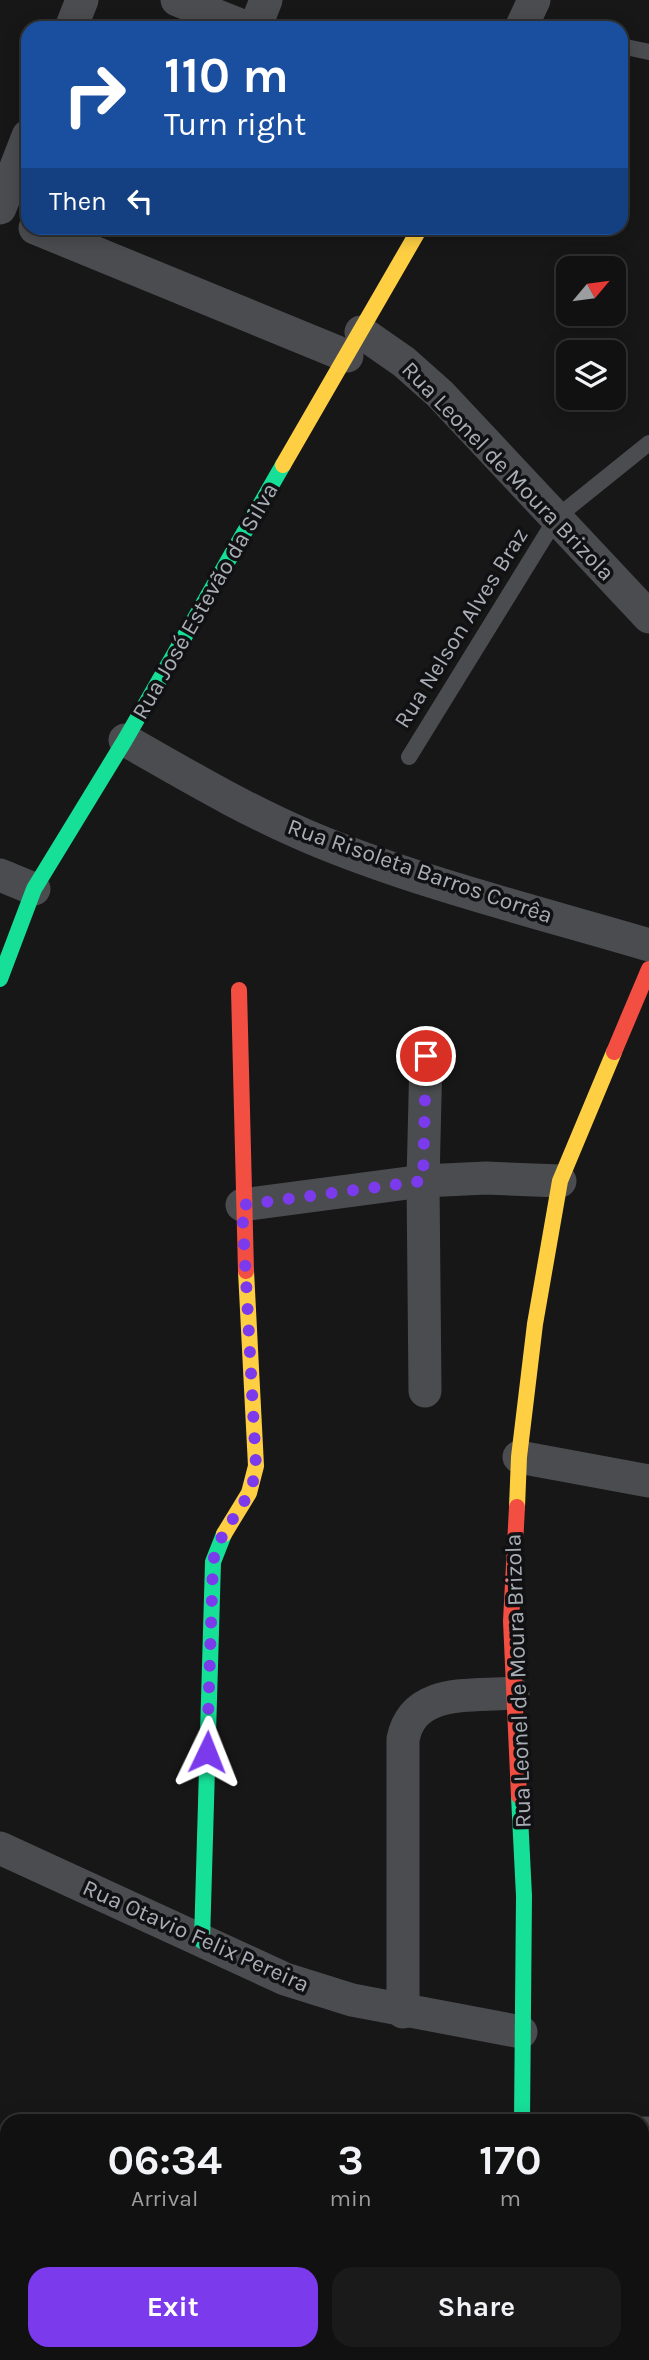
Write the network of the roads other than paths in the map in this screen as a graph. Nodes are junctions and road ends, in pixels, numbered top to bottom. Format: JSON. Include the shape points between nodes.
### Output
{"nodes":[{"id":1,"x":82,"y":0,"type":"edge"},
{"id":2,"x":177,"y":0,"type":"edge"},
{"id":3,"x":266,"y":0,"type":"edge"},
{"id":4,"x":74,"y":21,"type":"edge"},
{"id":5,"x":230,"y":21,"type":"edge"},
{"id":6,"x":258,"y":21,"type":"edge"},
{"id":7,"x":628,"y":48,"type":"edge"},
{"id":8,"x":649,"y":52,"type":"edge"},
{"id":9,"x":21,"y":155,"type":"edge"},
{"id":10,"x":0,"y":211,"type":"edge"},
{"id":11,"x":21,"y":222,"type":"edge"},
{"id":12,"x":54,"y":235,"type":"edge"},
{"id":13,"x":416,"y":235,"type":"edge"},
{"id":14,"x":354,"y":344,"type":"junction"},
{"id":15,"x":649,"y":443,"type":"edge"},
{"id":16,"x":557,"y":517,"type":"junction"},
{"id":17,"x":649,"y":617,"type":"edge"},
{"id":18,"x":125,"y":740,"type":"junction"},
{"id":19,"x":409,"y":757,"type":"dead end"},
{"id":20,"x":0,"y":875,"type":"edge"},
{"id":21,"x":34,"y":889,"type":"junction"},
{"id":22,"x":649,"y":945,"type":"edge"},
{"id":23,"x":649,"y":969,"type":"edge"},
{"id":24,"x":0,"y":979,"type":"edge"},
{"id":25,"x":239,"y":990,"type":"dead end"},
{"id":26,"x":426,"y":1056,"type":"dead end"},
{"id":27,"x":423,"y":1181,"type":"junction"},
{"id":28,"x":560,"y":1181,"type":"junction"},
{"id":29,"x":242,"y":1205,"type":"junction"},
{"id":30,"x":425,"y":1391,"type":"dead end"},
{"id":31,"x":519,"y":1457,"type":"junction"},
{"id":32,"x":649,"y":1481,"type":"edge"},
{"id":33,"x":513,"y":1693,"type":"junction"},
{"id":34,"x":0,"y":1847,"type":"edge"},
{"id":35,"x":202,"y":1941,"type":"junction"},
{"id":36,"x":403,"y":2012,"type":"junction"},
{"id":37,"x":521,"y":2032,"type":"junction"},
{"id":38,"x":522,"y":2114,"type":"edge"}],
"edges":[{"from":1,"to":4,"type":"street"},
{"from":2,"to":5,"type":"street"},
{"from":3,"to":6,"type":"street"},
{"from":7,"to":8,"type":"lane"},
{"from":9,"to":10,"type":"street"},
{"from":10,"to":11,"type":"street"},
{"from":12,"to":14,"type":"street","name":"Rua Leonel de Moura Brizola"},
{"from":13,"to":14,"type":"street","name":"Rua José Estevão da Silva"},
{"from":14,"to":16,"type":"street","name":"Rua Leonel de Moura Brizola","via":[[404,362]]},
{"from":14,"to":18,"type":"street","name":"Rua José Estevão da Silva"},
{"from":15,"to":16,"type":"lane","name":"Rua Nelson Alves Braz"},
{"from":16,"to":17,"type":"street","name":"Rua Leonel de Moura Brizola"},
{"from":16,"to":19,"type":"lane","name":"Rua Nelson Alves Braz"},
{"from":18,"to":21,"type":"street","name":"Rua José Estevão da Silva"},
{"from":18,"to":22,"type":"street","name":"Rua Risoleta Barros Corrêa","via":[[236,803],[310,838],[450,887]]},
{"from":20,"to":21,"type":"street"},
{"from":21,"to":24,"type":"street","name":"Rua José Estevão da Silva"},
{"from":23,"to":28,"type":"street","name":"Rua Leonel de Moura Brizola"},
{"from":25,"to":29,"type":"street"},
{"from":26,"to":27,"type":"street"},
{"from":27,"to":28,"type":"street"},
{"from":27,"to":29,"type":"street"},
{"from":27,"to":30,"type":"street"},
{"from":28,"to":31,"type":"street","name":"Rua Leonel de Moura Brizola","via":[[535,1324]]},
{"from":29,"to":35,"type":"street","via":[[256,1466],[248,1497],[217,1541],[213,1562]]},
{"from":31,"to":32,"type":"street"},
{"from":31,"to":33,"type":"street","name":"Rua Leonel de Moura Brizola","via":[[513,1527]]},
{"from":33,"to":36,"type":"street","via":[[442,1699],[416,1709],[407,1720],[403,1739]]},
{"from":33,"to":37,"type":"street","name":"Rua Leonel de Moura Brizola","via":[[524,1896]]},
{"from":34,"to":35,"type":"street","name":"Rua Otavio Felix Pereira"},
{"from":35,"to":36,"type":"street","name":"Rua Otavio Felix Pereira","via":[[285,1979]]},
{"from":36,"to":37,"type":"street","name":"Rua Otavio Felix Pereira"},
{"from":37,"to":38,"type":"street","name":"Rua Leonel de Moura Brizola"}]}
